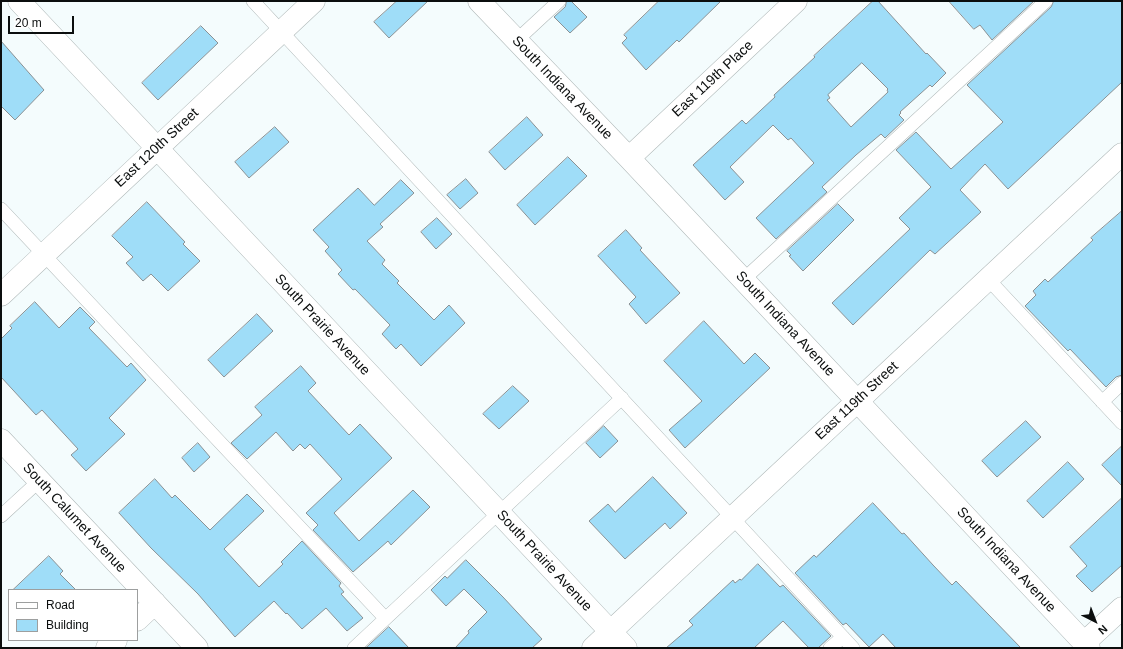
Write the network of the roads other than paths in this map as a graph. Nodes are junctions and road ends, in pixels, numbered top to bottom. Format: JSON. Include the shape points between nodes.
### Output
{"nodes":[{"id":1,"x":19,"y":1,"type":"edge"},
{"id":2,"x":253,"y":1,"type":"edge"},
{"id":3,"x":314,"y":1,"type":"edge"},
{"id":4,"x":479,"y":1,"type":"edge"},
{"id":5,"x":559,"y":1,"type":"edge"},
{"id":6,"x":796,"y":1,"type":"edge"},
{"id":7,"x":1046,"y":1,"type":"edge"},
{"id":8,"x":282,"y":31,"type":"junction"},
{"id":9,"x":517,"y":40,"type":"junction"},
{"id":10,"x":157,"y":148,"type":"junction"},
{"id":11,"x":1122,"y":154,"type":"edge"},
{"id":12,"x":629,"y":158,"type":"junction"},
{"id":13,"x":1,"y":209,"type":"edge"},
{"id":14,"x":44,"y":254,"type":"junction"},
{"id":15,"x":988,"y":279,"type":"junction"},
{"id":16,"x":743,"y":280,"type":"junction"},
{"id":17,"x":1,"y":295,"type":"edge"},
{"id":18,"x":1122,"y":383,"type":"edge"},
{"id":19,"x":622,"y":398,"type":"junction"},
{"id":20,"x":857,"y":401,"type":"junction"},
{"id":21,"x":1102,"y":402,"type":"junction"},
{"id":22,"x":1122,"y":423,"type":"edge"},
{"id":23,"x":1,"y":440,"type":"edge"},
{"id":24,"x":39,"y":481,"type":"junction"},
{"id":25,"x":499,"y":513,"type":"junction"},
{"id":26,"x":1,"y":516,"type":"edge"},
{"id":27,"x":732,"y":518,"type":"junction"},
{"id":28,"x":155,"y":603,"type":"junction"},
{"id":29,"x":1122,"y":608,"type":"edge"},
{"id":30,"x":385,"y":618,"type":"junction"},
{"id":31,"x":138,"y":619,"type":"edge"},
{"id":32,"x":610,"y":631,"type":"junction"},
{"id":33,"x":842,"y":637,"type":"junction"},
{"id":34,"x":115,"y":641,"type":"edge"},
{"id":35,"x":1087,"y":646,"type":"edge"},
{"id":36,"x":107,"y":648,"type":"edge"},
{"id":37,"x":197,"y":648,"type":"edge"},
{"id":38,"x":354,"y":648,"type":"edge"},
{"id":39,"x":593,"y":648,"type":"edge"},
{"id":40,"x":626,"y":648,"type":"edge"},
{"id":41,"x":830,"y":648,"type":"edge"},
{"id":42,"x":853,"y":648,"type":"edge"}],
"edges":[{"from":1,"to":10,"type":"street","name":"South Prairie Avenue"},
{"from":2,"to":8,"type":"lane"},
{"from":3,"to":8,"type":"street","name":"East 120th Street"},
{"from":4,"to":9,"type":"street","name":"South Indiana Avenue"},
{"from":5,"to":9,"type":"lane"},
{"from":6,"to":12,"type":"street","name":"East 119th Place"},
{"from":7,"to":16,"type":"lane"},
{"from":8,"to":10,"type":"street","name":"East 120th Street"},
{"from":8,"to":19,"type":"lane"},
{"from":9,"to":12,"type":"street","name":"South Indiana Avenue"},
{"from":10,"to":14,"type":"street","name":"East 120th Street"},
{"from":10,"to":25,"type":"street","name":"South Prairie Avenue"},
{"from":11,"to":15,"type":"street","name":"East 119th Street"},
{"from":12,"to":16,"type":"street","name":"South Indiana Avenue"},
{"from":13,"to":14,"type":"lane"},
{"from":14,"to":17,"type":"street","name":"East 120th Street"},
{"from":14,"to":30,"type":"lane"},
{"from":15,"to":20,"type":"street","name":"East 119th Street"},
{"from":15,"to":21,"type":"lane"},
{"from":16,"to":20,"type":"street","name":"South Indiana Avenue"},
{"from":18,"to":21,"type":"lane"},
{"from":19,"to":25,"type":"lane"},
{"from":19,"to":27,"type":"lane"},
{"from":20,"to":27,"type":"street","name":"East 119th Street"},
{"from":20,"to":35,"type":"street","name":"South Indiana Avenue"},
{"from":21,"to":22,"type":"lane"},
{"from":23,"to":24,"type":"street","name":"South Calumet Avenue"},
{"from":24,"to":26,"type":"lane"},
{"from":24,"to":28,"type":"street","name":"South Calumet Avenue"},
{"from":25,"to":30,"type":"lane"},
{"from":25,"to":32,"type":"street","name":"South Prairie Avenue"},
{"from":27,"to":32,"type":"street","name":"East 119th Street"},
{"from":27,"to":33,"type":"lane"},
{"from":28,"to":31,"type":"street"},
{"from":28,"to":37,"type":"street","name":"South Calumet Avenue"},
{"from":29,"to":35,"type":"street"},
{"from":30,"to":38,"type":"lane"},
{"from":32,"to":39,"type":"street","name":"East 119th Street"},
{"from":32,"to":40,"type":"street","name":"South Prairie Avenue"},
{"from":33,"to":41,"type":"lane"},
{"from":33,"to":42,"type":"lane"},
{"from":34,"to":36,"type":"street"}]}
